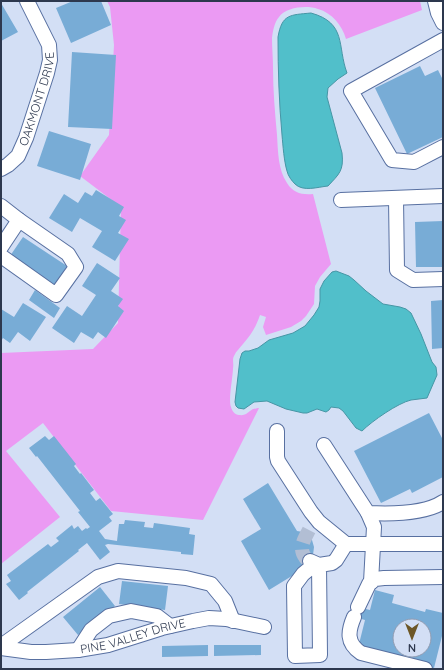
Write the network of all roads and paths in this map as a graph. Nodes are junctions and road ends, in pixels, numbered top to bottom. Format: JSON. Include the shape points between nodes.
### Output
{"nodes":[{"id":1,"x":27,"y":1,"type":"edge"},
{"id":2,"x":435,"y":1,"type":"edge"},
{"id":3,"x":443,"y":24,"type":"edge"},
{"id":4,"x":443,"y":40,"type":"edge"},
{"id":5,"x":443,"y":147,"type":"edge"},
{"id":6,"x":1,"y":169,"type":"edge"},
{"id":7,"x":443,"y":196,"type":"edge"},
{"id":8,"x":396,"y":198,"type":"junction"},
{"id":9,"x":341,"y":200,"type":"dead end"},
{"id":10,"x":1,"y":206,"type":"edge"},
{"id":11,"x":19,"y":220,"type":"junction"},
{"id":12,"x":1,"y":247,"type":"edge"},
{"id":13,"x":1,"y":256,"type":"edge"},
{"id":14,"x":443,"y":279,"type":"edge"},
{"id":15,"x":277,"y":431,"type":"dead end"},
{"id":16,"x":324,"y":445,"type":"dead end"},
{"id":17,"x":443,"y":502,"type":"edge"},
{"id":18,"x":311,"y":512,"type":"junction"},
{"id":19,"x":368,"y":513,"type":"junction"},
{"id":20,"x":309,"y":530,"type":"tunnel mouth"},
{"id":21,"x":346,"y":544,"type":"junction"},
{"id":22,"x":374,"y":544,"type":"junction"},
{"id":23,"x":443,"y":544,"type":"edge"},
{"id":24,"x":315,"y":563,"type":"junction"},
{"id":25,"x":443,"y":577,"type":"edge"},
{"id":26,"x":372,"y":582,"type":"junction"},
{"id":27,"x":233,"y":620,"type":"junction"},
{"id":28,"x":170,"y":626,"type":"junction"},
{"id":29,"x":264,"y":627,"type":"dead end"},
{"id":30,"x":1,"y":647,"type":"edge"},
{"id":31,"x":78,"y":650,"type":"junction"},
{"id":32,"x":425,"y":669,"type":"edge"}],
"edges":[{"from":1,"to":6,"type":"street","name":"OAKMONT DRIVE","via":[[49,45],[50,60],[18,156]]},
{"from":2,"to":3,"type":"street"},
{"from":4,"to":5,"type":"street","via":[[351,91],[392,160],[414,162]]},
{"from":7,"to":8,"type":"street"},
{"from":8,"to":9,"type":"street"},
{"from":8,"to":14,"type":"street","via":[[397,270],[413,280]]},
{"from":10,"to":11,"type":"street"},
{"from":11,"to":12,"type":"street"},
{"from":11,"to":13,"type":"street","via":[[68,254],[76,267],[56,295]]},
{"from":15,"to":18,"type":"street","via":[[278,461]]},
{"from":16,"to":19,"type":"street"},
{"from":17,"to":19,"type":"street","via":[[427,509],[385,514]]},
{"from":18,"to":20,"type":"street","via":[[313,520]]},
{"from":18,"to":21,"type":"street"},
{"from":19,"to":22,"type":"street","via":[[374,527]]},
{"from":21,"to":22,"type":"street"},
{"from":21,"to":24,"type":"street","via":[[332,563]]},
{"from":22,"to":23,"type":"street"},
{"from":22,"to":26,"type":"street"},
{"from":24,"to":24,"type":"street","via":[[294,586],[295,656],[320,655]]},
{"from":25,"to":26,"type":"street","via":[[384,578]]},
{"from":26,"to":32,"type":"street","via":[[350,626],[349,635],[355,649],[361,653]]},
{"from":27,"to":28,"type":"street","name":"PINE VALLEY DRIVE","via":[[209,618]]},
{"from":27,"to":29,"type":"street","name":"PINE VALLEY DRIVE"},
{"from":27,"to":30,"type":"street","via":[[225,601],[211,584],[186,578],[118,571],[98,577]]},
{"from":28,"to":31,"type":"street","name":"PINE VALLEY DRIVE","via":[[108,645]]},
{"from":28,"to":31,"type":"street","via":[[157,616],[131,611],[109,616],[91,630]]},
{"from":30,"to":31,"type":"street","name":"PINE VALLEY DRIVE","via":[[31,652]]}]}
